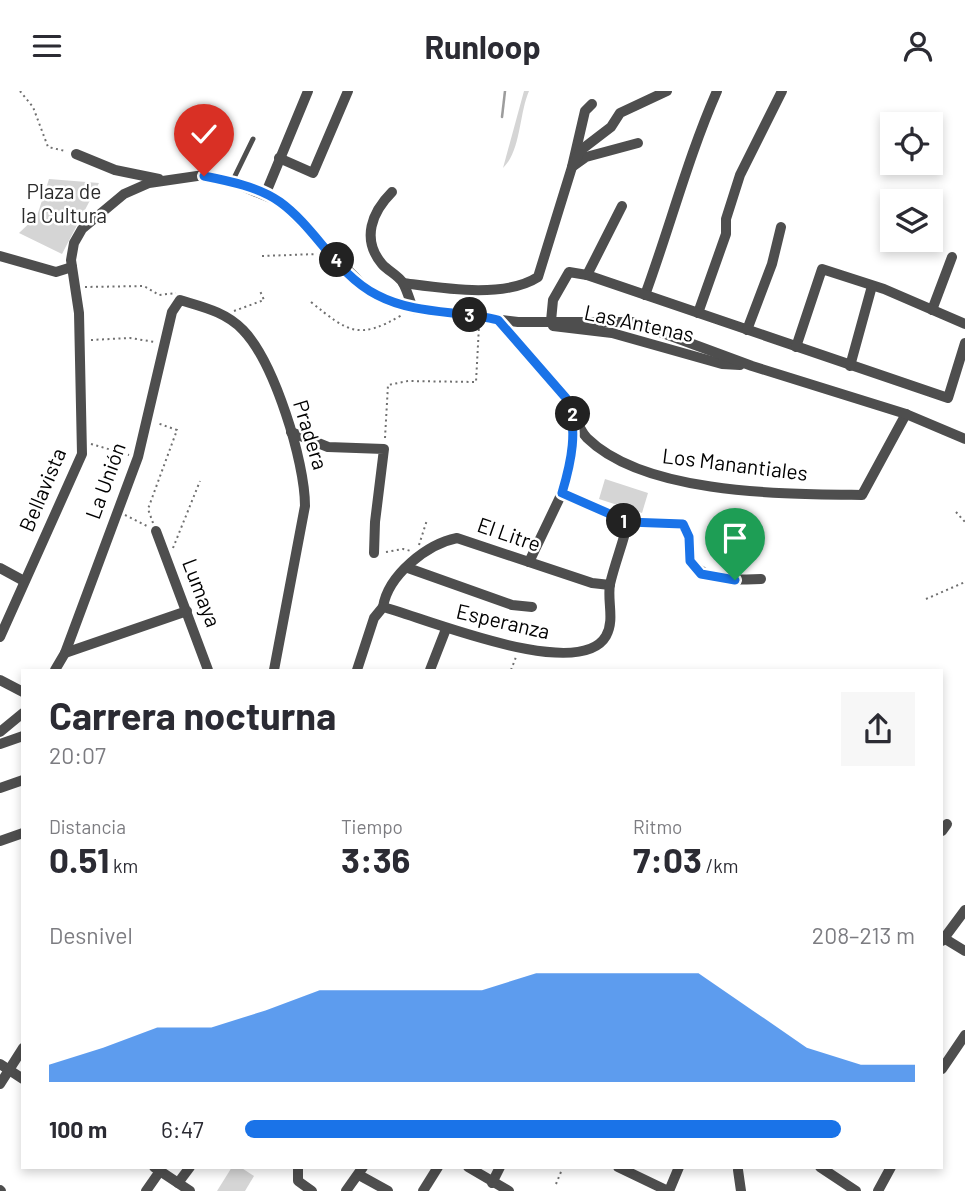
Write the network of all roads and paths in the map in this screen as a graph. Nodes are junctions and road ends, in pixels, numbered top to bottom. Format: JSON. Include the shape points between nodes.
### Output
{"nodes":[{"id":1,"x":20,"y":91,"type":"edge"},
{"id":2,"x":308,"y":91,"type":"edge"},
{"id":3,"x":348,"y":91,"type":"edge"},
{"id":4,"x":667,"y":91,"type":"edge"},
{"id":5,"x":717,"y":91,"type":"edge"},
{"id":6,"x":782,"y":91,"type":"edge"},
{"id":7,"x":592,"y":104,"type":"dead end"},
{"id":8,"x":253,"y":139,"type":"dead end"},
{"id":9,"x":638,"y":143,"type":"dead end"},
{"id":10,"x":76,"y":154,"type":"joint"},
{"id":11,"x":279,"y":158,"type":"junction"},
{"id":12,"x":572,"y":167,"type":"junction"},
{"id":13,"x":163,"y":180,"type":"junction"},
{"id":14,"x":232,"y":182,"type":"junction"},
{"id":15,"x":392,"y":192,"type":"dead end"},
{"id":16,"x":265,"y":194,"type":"junction"},
{"id":17,"x":622,"y":206,"type":"dead end"},
{"id":18,"x":781,"y":227,"type":"dead end"},
{"id":19,"x":331,"y":254,"type":"junction"},
{"id":20,"x":0,"y":256,"type":"edge"},
{"id":21,"x":262,"y":256,"type":"dead end"},
{"id":22,"x":952,"y":257,"type":"dead end"},
{"id":23,"x":72,"y":267,"type":"junction"},
{"id":24,"x":587,"y":275,"type":"junction"},
{"id":25,"x":403,"y":283,"type":"junction"},
{"id":26,"x":872,"y":286,"type":"junction"},
{"id":27,"x":77,"y":287,"type":"junction"},
{"id":28,"x":260,"y":291,"type":"dead end"},
{"id":29,"x":645,"y":295,"type":"junction"},
{"id":30,"x":180,"y":300,"type":"junction"},
{"id":31,"x":311,"y":302,"type":"dead end"},
{"id":32,"x":413,"y":309,"type":"junction"},
{"id":33,"x":932,"y":310,"type":"junction"},
{"id":34,"x":698,"y":313,"type":"junction"},
{"id":35,"x":223,"y":314,"type":"junction"},
{"id":36,"x":482,"y":316,"type":"junction"},
{"id":37,"x":498,"y":320,"type":"junction"},
{"id":38,"x":551,"y":321,"type":"junction"},
{"id":39,"x":518,"y":322,"type":"junction"},
{"id":40,"x":965,"y":324,"type":"edge"},
{"id":41,"x":747,"y":330,"type":"junction"},
{"id":42,"x":80,"y":340,"type":"junction"},
{"id":43,"x":965,"y":343,"type":"edge"},
{"id":44,"x":164,"y":344,"type":"junction"},
{"id":45,"x":796,"y":347,"type":"junction"},
{"id":46,"x":752,"y":366,"type":"junction"},
{"id":47,"x":850,"y":366,"type":"junction"},
{"id":48,"x":573,"y":414,"type":"junction"},
{"id":49,"x":906,"y":414,"type":"junction"},
{"id":50,"x":147,"y":420,"type":"junction"},
{"id":51,"x":291,"y":432,"type":"junction"},
{"id":52,"x":965,"y":439,"type":"edge"},
{"id":53,"x":83,"y":442,"type":"junction"},
{"id":54,"x":384,"y":449,"type":"junction"},
{"id":55,"x":138,"y":457,"type":"junction"},
{"id":56,"x":200,"y":481,"type":"dead end"},
{"id":57,"x":562,"y":493,"type":"junction"},
{"id":58,"x":117,"y":511,"type":"junction"},
{"id":59,"x":956,"y":512,"type":"dead end"},
{"id":60,"x":628,"y":522,"type":"junction"},
{"id":61,"x":965,"y":522,"type":"edge"},
{"id":62,"x":156,"y":530,"type":"junction"},
{"id":63,"x":374,"y":553,"type":"joint"},
{"id":64,"x":416,"y":553,"type":"dead end"},
{"id":65,"x":167,"y":561,"type":"junction"},
{"id":66,"x":529,"y":562,"type":"junction"},
{"id":67,"x":0,"y":568,"type":"edge"},
{"id":68,"x":408,"y":568,"type":"junction"},
{"id":69,"x":761,"y":579,"type":"dead end"},
{"id":70,"x":24,"y":581,"type":"junction"},
{"id":71,"x":965,"y":582,"type":"edge"},
{"id":72,"x":610,"y":586,"type":"junction"},
{"id":73,"x":926,"y":599,"type":"dead end"},
{"id":74,"x":383,"y":607,"type":"junction"},
{"id":75,"x":531,"y":607,"type":"dead end"},
{"id":76,"x":187,"y":611,"type":"junction"},
{"id":77,"x":446,"y":629,"type":"junction"},
{"id":78,"x":0,"y":637,"type":"edge"},
{"id":79,"x":521,"y":646,"type":"junction"},
{"id":80,"x":65,"y":653,"type":"junction"},
{"id":81,"x":56,"y":669,"type":"edge"},
{"id":82,"x":208,"y":669,"type":"edge"},
{"id":83,"x":274,"y":669,"type":"edge"},
{"id":84,"x":357,"y":669,"type":"edge"},
{"id":85,"x":430,"y":669,"type":"edge"},
{"id":86,"x":511,"y":669,"type":"edge"},
{"id":87,"x":0,"y":680,"type":"edge"},
{"id":88,"x":21,"y":691,"type":"edge"},
{"id":89,"x":21,"y":714,"type":"edge"},
{"id":90,"x":5,"y":722,"type":"edge"},
{"id":91,"x":0,"y":732,"type":"edge"},
{"id":92,"x":21,"y":737,"type":"edge"},
{"id":93,"x":0,"y":744,"type":"edge"},
{"id":94,"x":21,"y":781,"type":"edge"},
{"id":95,"x":0,"y":788,"type":"edge"},
{"id":96,"x":21,"y":834,"type":"edge"},
{"id":97,"x":0,"y":841,"type":"edge"},
{"id":98,"x":965,"y":910,"type":"edge"},
{"id":99,"x":943,"y":938,"type":"edge"},
{"id":100,"x":943,"y":940,"type":"edge"},
{"id":101,"x":965,"y":951,"type":"edge"},
{"id":102,"x":965,"y":1035,"type":"edge"},
{"id":103,"x":21,"y":1050,"type":"edge"},
{"id":104,"x":5,"y":1067,"type":"edge"},
{"id":105,"x":943,"y":1068,"type":"edge"},
{"id":106,"x":21,"y":1078,"type":"edge"},
{"id":107,"x":0,"y":1084,"type":"edge"},
{"id":108,"x":157,"y":1169,"type":"edge"},
{"id":109,"x":188,"y":1169,"type":"edge"},
{"id":110,"x":437,"y":1169,"type":"edge"},
{"id":111,"x":471,"y":1169,"type":"edge"},
{"id":112,"x":499,"y":1169,"type":"edge"},
{"id":113,"x":562,"y":1169,"type":"edge"},
{"id":114,"x":622,"y":1169,"type":"edge"},
{"id":115,"x":678,"y":1169,"type":"edge"},
{"id":116,"x":823,"y":1169,"type":"edge"},
{"id":117,"x":890,"y":1169,"type":"edge"},
{"id":118,"x":738,"y":1170,"type":"dead end"},
{"id":119,"x":297,"y":1171,"type":"edge"},
{"id":120,"x":361,"y":1171,"type":"edge"},
{"id":121,"x":178,"y":1183,"type":"junction"},
{"id":122,"x":492,"y":1183,"type":"junction"},
{"id":123,"x":556,"y":1184,"type":"dead end"},
{"id":124,"x":306,"y":1190,"type":"edge"},
{"id":125,"x":146,"y":1191,"type":"edge"},
{"id":126,"x":190,"y":1191,"type":"edge"},
{"id":127,"x":346,"y":1191,"type":"edge"},
{"id":128,"x":388,"y":1191,"type":"edge"},
{"id":129,"x":423,"y":1191,"type":"edge"},
{"id":130,"x":509,"y":1191,"type":"edge"},
{"id":131,"x":669,"y":1191,"type":"edge"},
{"id":132,"x":741,"y":1191,"type":"edge"},
{"id":133,"x":856,"y":1191,"type":"edge"},
{"id":134,"x":878,"y":1191,"type":"edge"}],
"edges":[{"from":1,"to":10,"type":"path","via":[[33,107],[48,147]]},
{"from":2,"to":11,"type":"street"},
{"from":3,"to":11,"type":"street","via":[[313,173]]},
{"from":4,"to":12,"type":"street","via":[[620,113],[611,127],[581,151]]},
{"from":5,"to":29,"type":"street","via":[[692,147],[675,213]]},
{"from":6,"to":34,"type":"street","via":[[740,176],[726,219],[726,234]]},
{"from":7,"to":12,"type":"street","via":[[585,111]]},
{"from":8,"to":14,"type":"lane"},
{"from":9,"to":12,"type":"street","via":[[586,157]]},
{"from":10,"to":13,"type":"street","via":[[115,170]]},
{"from":11,"to":16,"type":"street"},
{"from":12,"to":25,"type":"street","via":[[538,277],[520,286],[476,289]]},
{"from":13,"to":14,"type":"street","name":"Las Antenas","via":[[204,176]]},
{"from":13,"to":23,"type":"street","name":"Las Antenas","via":[[124,194],[101,210],[74,243]]},
{"from":14,"to":16,"type":"street","name":"Las Antenas"},
{"from":15,"to":25,"type":"street","via":[[376,208],[371,228],[375,253]]},
{"from":16,"to":19,"type":"street","name":"Las Antenas","via":[[280,202]]},
{"from":17,"to":24,"type":"street"},
{"from":18,"to":41,"type":"street"},
{"from":19,"to":21,"type":"path"},
{"from":19,"to":32,"type":"street","name":"Las Antenas","via":[[376,295]]},
{"from":20,"to":23,"type":"street","via":[[57,272]]},
{"from":22,"to":33,"type":"street"},
{"from":23,"to":27,"type":"street","name":"Bellavista"},
{"from":24,"to":29,"type":"street"},
{"from":24,"to":38,"type":"street","via":[[569,272],[553,300]]},
{"from":25,"to":32,"type":"street"},
{"from":26,"to":33,"type":"street"},
{"from":26,"to":45,"type":"street","via":[[822,269]]},
{"from":26,"to":47,"type":"street"},
{"from":27,"to":30,"type":"path","via":[[144,286],[159,295],[175,290]]},
{"from":27,"to":42,"type":"street","name":"Bellavista"},
{"from":28,"to":35,"type":"path","via":[[264,300]]},
{"from":29,"to":34,"type":"street"},
{"from":30,"to":35,"type":"street","name":"Pradera"},
{"from":30,"to":44,"type":"street","name":"La Unión"},
{"from":31,"to":32,"type":"path","via":[[336,322],[362,332]]},
{"from":32,"to":36,"type":"street","name":"Las Antenas"},
{"from":33,"to":40,"type":"street"},
{"from":34,"to":41,"type":"street"},
{"from":35,"to":51,"type":"street","name":"Pradera","via":[[243,329],[259,350]]},
{"from":36,"to":37,"type":"street","name":"Las Antenas"},
{"from":36,"to":54,"type":"path","via":[[476,382],[388,385]]},
{"from":37,"to":39,"type":"street","name":"Las Antenas"},
{"from":37,"to":48,"type":"street","name":"Los Manantiales","via":[[566,398]]},
{"from":38,"to":39,"type":"street","name":"Las Antenas"},
{"from":38,"to":46,"type":"street","name":"Las Antenas","via":[[634,322]]},
{"from":39,"to":46,"type":"street","name":"Las Antenas","via":[[612,333],[722,364]]},
{"from":41,"to":45,"type":"street"},
{"from":42,"to":44,"type":"path","via":[[130,338]]},
{"from":42,"to":53,"type":"street","name":"Bellavista"},
{"from":43,"to":47,"type":"street","via":[[948,398]]},
{"from":44,"to":50,"type":"street","name":"La Unión"},
{"from":45,"to":47,"type":"street"},
{"from":46,"to":49,"type":"street","name":"Las Antenas"},
{"from":48,"to":49,"type":"street","name":"Los Manantiales","via":[[586,437],[623,464],[664,478],[778,494],[862,495]]},
{"from":48,"to":57,"type":"street","via":[[571,462]]},
{"from":49,"to":52,"type":"street","name":"Las Antenas"},
{"from":50,"to":55,"type":"street","name":"La Unión"},
{"from":50,"to":62,"type":"path","via":[[177,430],[148,509]]},
{"from":51,"to":54,"type":"street","via":[[328,447]]},
{"from":51,"to":83,"type":"street","name":"Pradera","via":[[305,483],[306,506]]},
{"from":53,"to":55,"type":"path"},
{"from":53,"to":70,"type":"street","name":"Bellavista","via":[[78,470]]},
{"from":54,"to":63,"type":"street"},
{"from":55,"to":58,"type":"street","name":"La Unión"},
{"from":56,"to":65,"type":"path"},
{"from":57,"to":60,"type":"street"},
{"from":57,"to":66,"type":"street"},
{"from":58,"to":62,"type":"path"},
{"from":58,"to":80,"type":"street","name":"La Unión"},
{"from":59,"to":61,"type":"path"},
{"from":60,"to":69,"type":"street","via":[[683,524],[690,561],[701,574]]},
{"from":60,"to":72,"type":"street","name":"Esperanza"},
{"from":62,"to":65,"type":"street","name":"Lumaya"},
{"from":63,"to":64,"type":"path","via":[[403,549]]},
{"from":65,"to":76,"type":"street","name":"Lumaya"},
{"from":66,"to":68,"type":"street","name":"El Litre","via":[[457,538],[437,542]]},
{"from":66,"to":72,"type":"street","name":"El Litre"},
{"from":67,"to":70,"type":"street"},
{"from":68,"to":74,"type":"street","name":"El Litre","via":[[396,580]]},
{"from":68,"to":75,"type":"street","via":[[512,605]]},
{"from":70,"to":78,"type":"street","name":"Bellavista"},
{"from":71,"to":73,"type":"path"},
{"from":72,"to":79,"type":"street","name":"Esperanza","via":[[611,618],[601,644],[573,655]]},
{"from":74,"to":77,"type":"street","name":"Esperanza"},
{"from":74,"to":84,"type":"street","via":[[374,618]]},
{"from":76,"to":80,"type":"street"},
{"from":76,"to":82,"type":"street","name":"Lumaya"},
{"from":77,"to":79,"type":"street","name":"Esperanza"},
{"from":77,"to":85,"type":"street"},
{"from":79,"to":86,"type":"path"},
{"from":80,"to":81,"type":"street","name":"La Unión"},
{"from":87,"to":88,"type":"street"},
{"from":89,"to":90,"type":"street"},
{"from":90,"to":91,"type":"street"},
{"from":92,"to":93,"type":"street"},
{"from":94,"to":95,"type":"street"},
{"from":96,"to":97,"type":"street"},
{"from":98,"to":99,"type":"street"},
{"from":100,"to":101,"type":"street"},
{"from":102,"to":105,"type":"street"},
{"from":103,"to":104,"type":"street"},
{"from":104,"to":106,"type":"street"},
{"from":104,"to":107,"type":"street"},
{"from":108,"to":121,"type":"street"},
{"from":108,"to":125,"type":"street"},
{"from":109,"to":121,"type":"street"},
{"from":110,"to":129,"type":"street"},
{"from":111,"to":122,"type":"street"},
{"from":112,"to":122,"type":"street"},
{"from":113,"to":123,"type":"path"},
{"from":114,"to":131,"type":"street"},
{"from":115,"to":131,"type":"street"},
{"from":116,"to":133,"type":"street"},
{"from":117,"to":134,"type":"street"},
{"from":118,"to":132,"type":"street"},
{"from":119,"to":124,"type":"street"},
{"from":120,"to":127,"type":"street"},
{"from":120,"to":128,"type":"street"},
{"from":121,"to":126,"type":"street"},
{"from":122,"to":130,"type":"street"}]}
